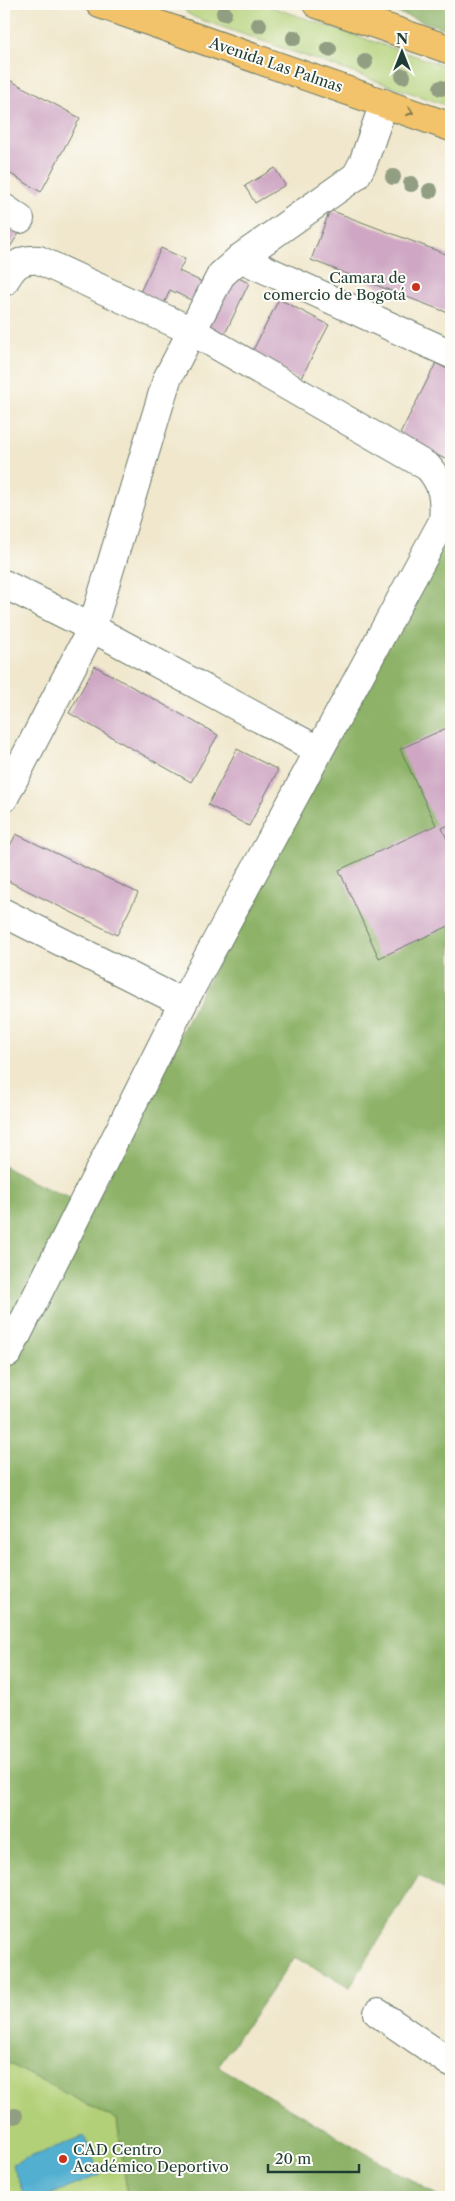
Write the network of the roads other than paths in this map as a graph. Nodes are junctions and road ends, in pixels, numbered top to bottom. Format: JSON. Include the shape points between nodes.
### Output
{"nodes":[{"id":1,"x":100,"y":4,"type":"edge"},
{"id":2,"x":317,"y":4,"type":"edge"},
{"id":3,"x":161,"y":14,"type":"edge"},
{"id":4,"x":451,"y":50,"type":"edge"},
{"id":5,"x":384,"y":103,"type":"junction"},
{"id":6,"x":451,"y":127,"type":"edge"},
{"id":7,"x":240,"y":258,"type":"junction"},
{"id":8,"x":4,"y":282,"type":"edge"},
{"id":9,"x":192,"y":331,"type":"junction"},
{"id":10,"x":451,"y":354,"type":"edge"},
{"id":11,"x":447,"y":516,"type":"edge"},
{"id":12,"x":4,"y":584,"type":"edge"},
{"id":13,"x":92,"y":628,"type":"junction"},
{"id":14,"x":318,"y":750,"type":"junction"},
{"id":15,"x":4,"y":798,"type":"edge"},
{"id":16,"x":4,"y":913,"type":"edge"},
{"id":17,"x":182,"y":1003,"type":"junction"},
{"id":18,"x":8,"y":1354,"type":"dead end"},
{"id":19,"x":378,"y":2013,"type":"dead end"},
{"id":20,"x":451,"y":2063,"type":"edge"}],
"edges":[{"from":1,"to":3,"type":"main road","name":"Avenida Las Palmas"},
{"from":2,"to":4,"type":"main road"},
{"from":3,"to":5,"type":"main road","name":"Avenida Las Palmas"},
{"from":5,"to":6,"type":"main road","name":"Avenida Las Palmas","one_way":true},
{"from":5,"to":7,"type":"street","via":[[356,176]]},
{"from":7,"to":9,"type":"street","via":[[221,275]]},
{"from":7,"to":10,"type":"street"},
{"from":8,"to":9,"type":"street","via":[[11,269],[20,262],[40,260]]},
{"from":9,"to":11,"type":"street","via":[[428,467],[442,487]]},
{"from":9,"to":13,"type":"street","via":[[167,379]]},
{"from":11,"to":14,"type":"street"},
{"from":12,"to":13,"type":"street"},
{"from":13,"to":14,"type":"street"},
{"from":13,"to":15,"type":"street"},
{"from":14,"to":17,"type":"street"},
{"from":16,"to":17,"type":"street"},
{"from":17,"to":18,"type":"street"},
{"from":19,"to":20,"type":"street"}]}
